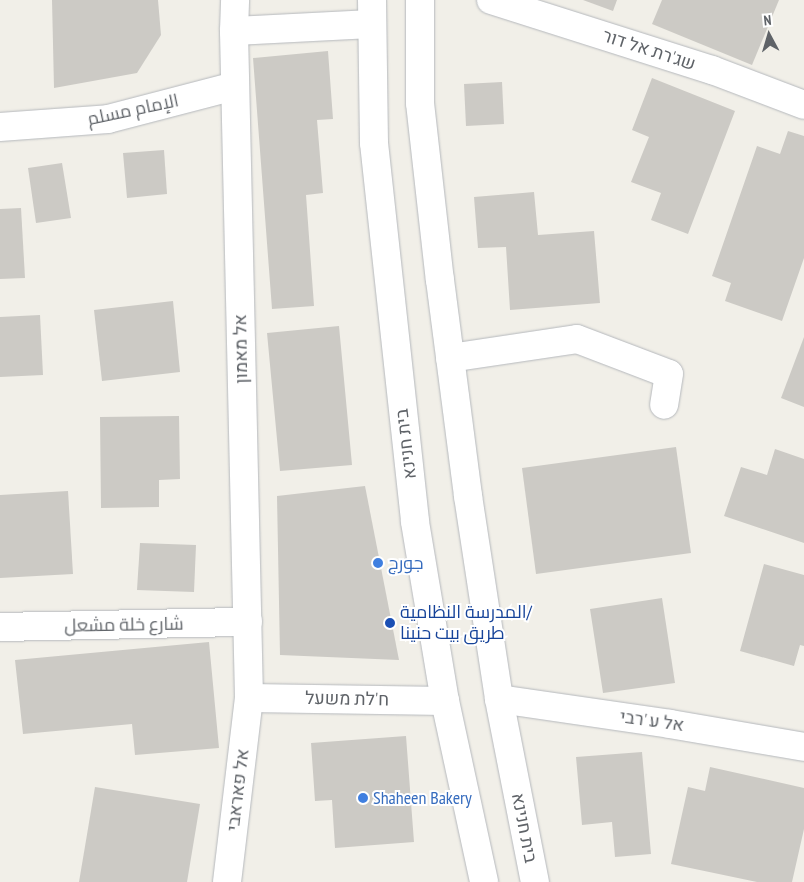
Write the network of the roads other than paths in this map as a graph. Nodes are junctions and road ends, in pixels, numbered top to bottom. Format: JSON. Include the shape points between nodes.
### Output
{"nodes":[{"id":1,"x":235,"y":0,"type":"edge"},
{"id":2,"x":420,"y":0,"type":"edge"},
{"id":3,"x":491,"y":0,"type":"edge"},
{"id":4,"x":372,"y":12,"type":"edge"},
{"id":5,"x":234,"y":31,"type":"junction"},
{"id":6,"x":235,"y":86,"type":"junction"},
{"id":7,"x":804,"y":105,"type":"edge"},
{"id":8,"x":0,"y":127,"type":"edge"},
{"id":9,"x":450,"y":358,"type":"junction"},
{"id":10,"x":664,"y":405,"type":"dead end"},
{"id":11,"x":248,"y":622,"type":"junction"},
{"id":12,"x":0,"y":627,"type":"edge"},
{"id":13,"x":249,"y":698,"type":"junction"},
{"id":14,"x":499,"y":699,"type":"junction"},
{"id":15,"x":445,"y":700,"type":"junction"},
{"id":16,"x":804,"y":747,"type":"edge"},
{"id":17,"x":227,"y":882,"type":"edge"},
{"id":18,"x":484,"y":882,"type":"edge"},
{"id":19,"x":535,"y":882,"type":"edge"}],
"edges":[{"from":1,"to":5,"type":"street","name":"אל מאמון"},
{"from":2,"to":9,"type":"street","name":"בית חנינא","via":[[420,103]]},
{"from":3,"to":7,"type":"street","name":"שג'רת אל דור","via":[[712,70]]},
{"from":4,"to":5,"type":"street"},
{"from":4,"to":15,"type":"street","name":"בית חנינא","via":[[374,142],[391,316],[415,522]]},
{"from":5,"to":6,"type":"street","name":"אל מאמון"},
{"from":6,"to":8,"type":"street","name":"الإمام مسلم","via":[[108,119]]},
{"from":6,"to":11,"type":"street","name":"אל מאמון"},
{"from":9,"to":10,"type":"street","via":[[577,339],[669,374]]},
{"from":9,"to":14,"type":"street","name":"בית חנינא"},
{"from":11,"to":12,"type":"street","name":"شارع خلة مشعل"},
{"from":11,"to":13,"type":"street","name":"אל מאמון"},
{"from":13,"to":15,"type":"street","name":"ח'לת משעל"},
{"from":13,"to":17,"type":"street","name":"אל פאראבי"},
{"from":14,"to":16,"type":"street","name":"אל ע 'רבי"},
{"from":14,"to":19,"type":"street","name":"בית חנינא"},
{"from":15,"to":18,"type":"street","name":"בית חנינא"}]}
